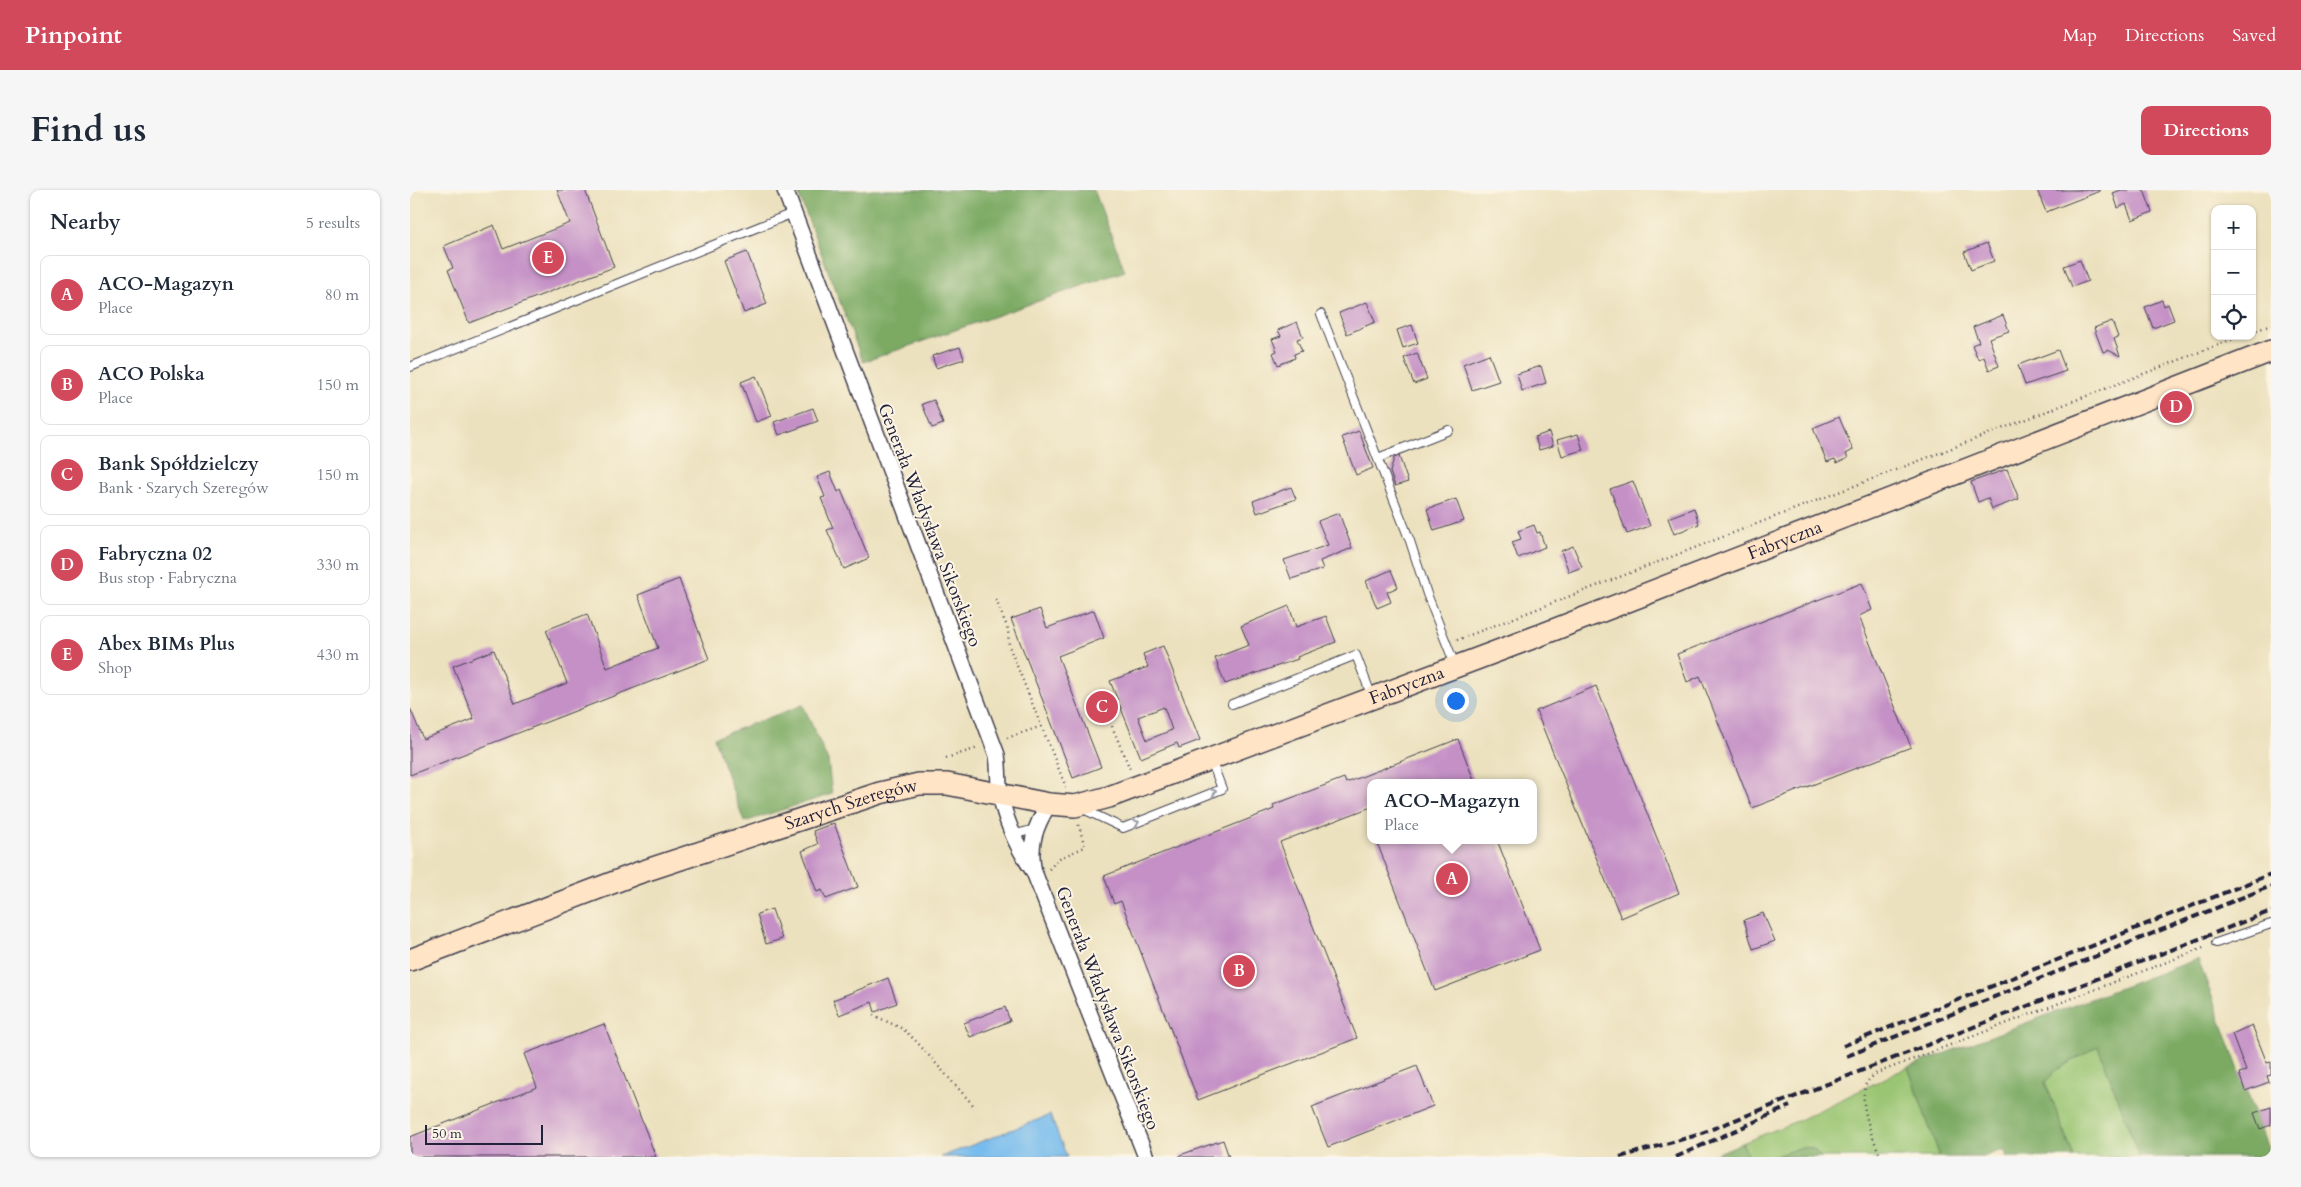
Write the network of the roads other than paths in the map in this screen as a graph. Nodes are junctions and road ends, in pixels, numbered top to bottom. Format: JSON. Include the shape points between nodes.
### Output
{"nodes":[{"id":1,"x":784,"y":190,"type":"edge"},
{"id":2,"x":793,"y":214,"type":"junction"},
{"id":3,"x":1321,"y":314,"type":"dead end"},
{"id":4,"x":2271,"y":351,"type":"edge"},
{"id":5,"x":410,"y":367,"type":"edge"},
{"id":6,"x":1449,"y":430,"type":"dead end"},
{"id":7,"x":1378,"y":458,"type":"junction"},
{"id":8,"x":1455,"y":667,"type":"junction"},
{"id":9,"x":1372,"y":697,"type":"junction"},
{"id":10,"x":1232,"y":704,"type":"dead end"},
{"id":11,"x":1298,"y":725,"type":"joint"},
{"id":12,"x":1210,"y":758,"type":"junction"},
{"id":13,"x":1000,"y":793,"type":"junction"},
{"id":14,"x":1049,"y":804,"type":"junction"},
{"id":15,"x":1073,"y":805,"type":"junction"},
{"id":16,"x":1035,"y":829,"type":"junction"},
{"id":17,"x":1011,"y":832,"type":"junction"},
{"id":18,"x":1041,"y":874,"type":"junction"},
{"id":19,"x":2271,"y":924,"type":"edge"},
{"id":20,"x":2216,"y":943,"type":"road end"},
{"id":21,"x":410,"y":960,"type":"edge"},
{"id":22,"x":1146,"y":1157,"type":"edge"}],
"edges":[{"from":1,"to":2,"type":"street","name":"Generała Władysława Sikorskiego"},
{"from":2,"to":5,"type":"lane"},
{"from":2,"to":13,"type":"street","name":"Generała Władysława Sikorskiego","via":[[995,749]]},
{"from":3,"to":7,"type":"lane"},
{"from":4,"to":8,"type":"street","name":"Fabryczna"},
{"from":6,"to":7,"type":"lane"},
{"from":7,"to":8,"type":"lane"},
{"from":8,"to":9,"type":"street","name":"Fabryczna"},
{"from":9,"to":10,"type":"lane","via":[[1356,655]]},
{"from":9,"to":11,"type":"street","name":"Fabryczna"},
{"from":11,"to":12,"type":"street","name":"Szarych Szeregów"},
{"from":12,"to":15,"type":"street","name":"Szarych Szeregów","via":[[1109,797]]},
{"from":15,"to":12,"type":"lane","one_way":true,"via":[[1123,828],[1222,789]]},
{"from":13,"to":14,"type":"street","name":"Szarych Szeregów"},
{"from":13,"to":17,"type":"street","name":"Generała Władysława Sikorskiego"},
{"from":13,"to":21,"type":"street","name":"Szarych Szeregów","via":[[947,784],[919,784],[880,793],[638,872]]},
{"from":14,"to":15,"type":"street","name":"Szarych Szeregów"},
{"from":14,"to":16,"type":"street","name":"Generała Władysława Sikorskiego"},
{"from":16,"to":17,"type":"lane"},
{"from":16,"to":18,"type":"street","name":"Generała Władysława Sikorskiego","via":[[1032,854]]},
{"from":17,"to":18,"type":"street","name":"Generała Władysława Sikorskiego","via":[[1020,852]]},
{"from":18,"to":22,"type":"street","name":"Generała Władysława Sikorskiego"},
{"from":19,"to":20,"type":"lane"}]}
